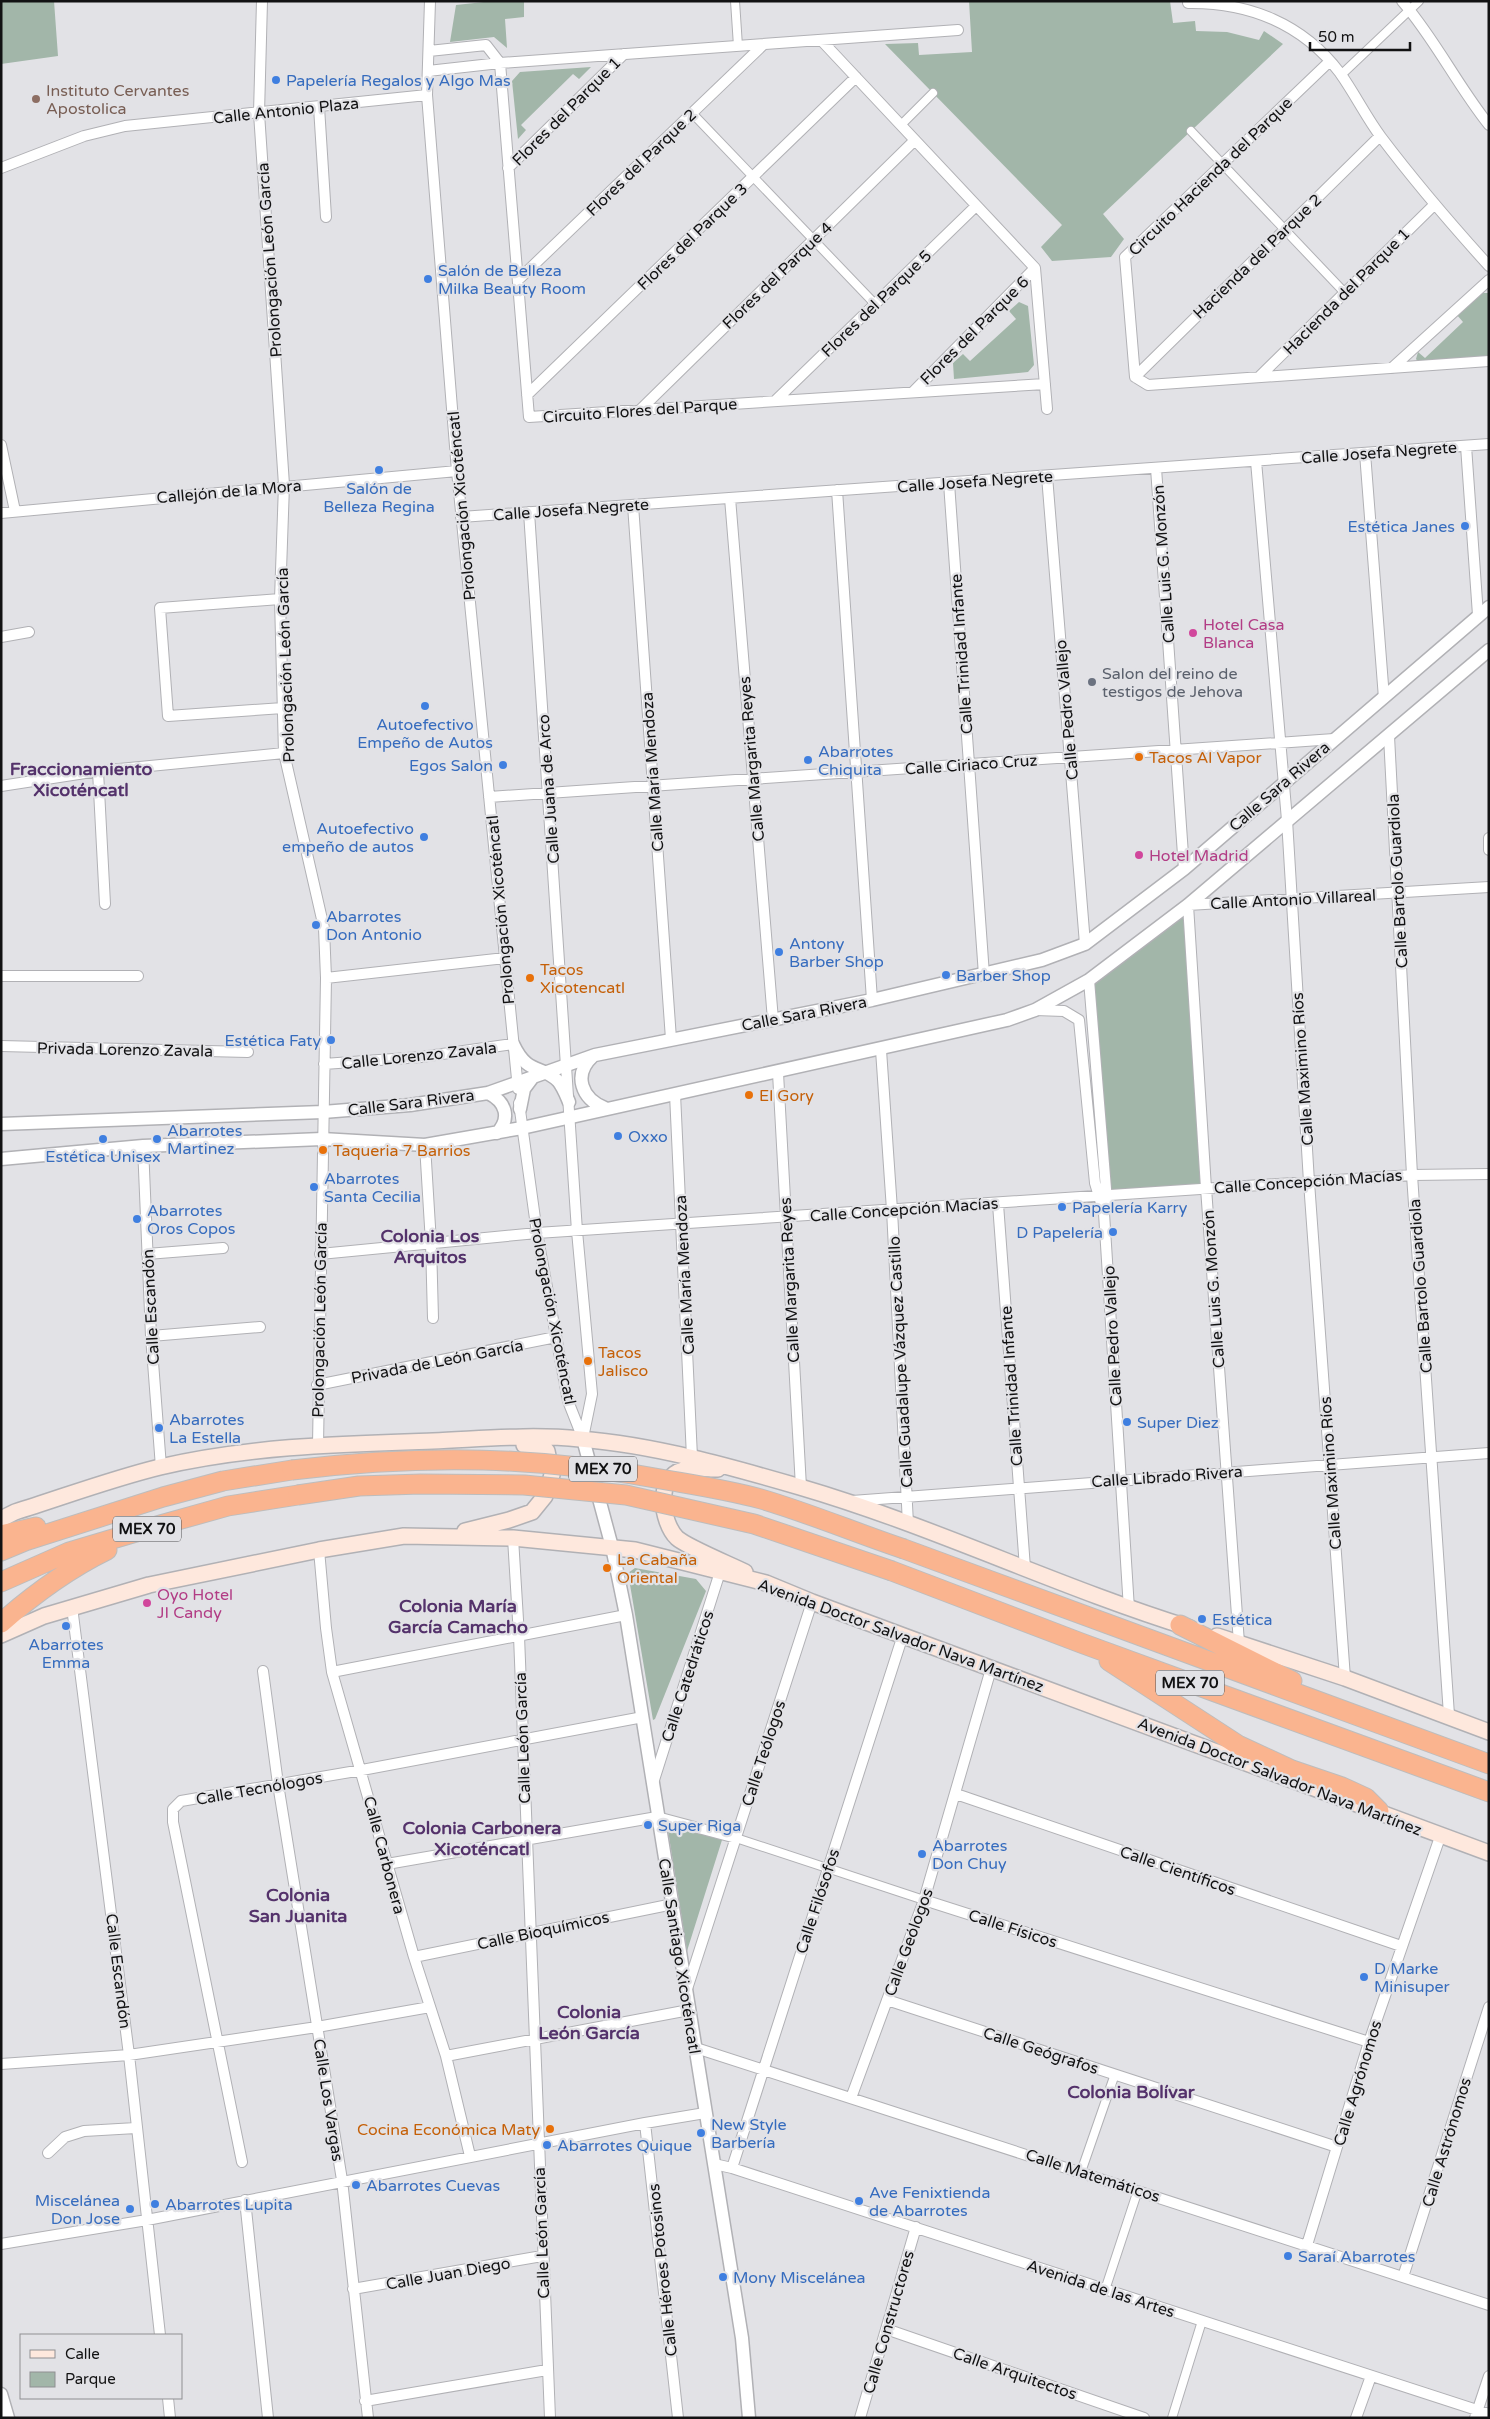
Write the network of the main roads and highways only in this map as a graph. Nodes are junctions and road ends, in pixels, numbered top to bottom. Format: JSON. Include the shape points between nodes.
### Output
{"nodes":[{"id":1,"x":488,"y":1438,"type":"junction"},
{"id":2,"x":734,"y":1468,"type":"junction"},
{"id":3,"x":163,"y":1497,"type":"junction"},
{"id":4,"x":1,"y":1519,"type":"edge"},
{"id":5,"x":160,"y":1525,"type":"junction"},
{"id":6,"x":1,"y":1535,"type":"edge"},
{"id":7,"x":444,"y":1536,"type":"junction"},
{"id":8,"x":1,"y":1552,"type":"edge"},
{"id":9,"x":1,"y":1582,"type":"edge"},
{"id":10,"x":766,"y":1583,"type":"junction"},
{"id":11,"x":1,"y":1623,"type":"edge"},
{"id":12,"x":1180,"y":1625,"type":"junction"},
{"id":13,"x":1,"y":1635,"type":"edge"},
{"id":14,"x":1080,"y":1643,"type":"junction"},
{"id":15,"x":1329,"y":1705,"type":"junction"},
{"id":16,"x":1489,"y":1732,"type":"edge"},
{"id":17,"x":1489,"y":1764,"type":"edge"},
{"id":18,"x":1489,"y":1792,"type":"edge"},
{"id":19,"x":1379,"y":1811,"type":"junction"},
{"id":20,"x":1489,"y":1853,"type":"edge"}],
"edges":[{"from":1,"to":2,"type":"main road","via":[[583,1439],[692,1457]]},
{"from":1,"to":4,"type":"main road","via":[[318,1445],[229,1454],[161,1467]]},
{"from":1,"to":7,"type":"main road","via":[[543,1447],[547,1451],[552,1475],[545,1496],[532,1512]]},
{"from":2,"to":10,"type":"main road","via":[[682,1470],[670,1479],[662,1501],[667,1525],[678,1539]]},
{"from":2,"to":12,"type":"main road","via":[[846,1501]]},
{"from":3,"to":6,"type":"highway"},
{"from":3,"to":8,"type":"highway","number":"MEX 70","via":[[25,1540]]},
{"from":3,"to":15,"type":"highway","number":"MEX 70","bridge":true,"via":[[223,1481],[360,1462],[517,1460],[632,1474],[760,1499]]},
{"from":5,"to":9,"type":"highway","number":"MEX 70","via":[[69,1552]]},
{"from":5,"to":11,"type":"highway","via":[[87,1560],[34,1594]]},
{"from":5,"to":14,"type":"highway","number":"MEX 70","bridge":true,"via":[[228,1506],[359,1486],[524,1485],[626,1495],[754,1524],[892,1571]]},
{"from":7,"to":10,"type":"main road","name":"Avenida Doctor Salvador Nava Martínez","via":[[513,1538],[635,1550]]},
{"from":7,"to":13,"type":"main road","name":"Avenida Doctor Salvador Nava Martínez","via":[[404,1536],[319,1550],[149,1585],[44,1616]]},
{"from":10,"to":19,"type":"main road","name":"Avenida Doctor Salvador Nava Martínez"},
{"from":12,"to":15,"type":"highway","via":[[1300,1685]]},
{"from":12,"to":16,"type":"main road","via":[[1345,1678]]},
{"from":14,"to":18,"type":"highway","number":"MEX 70"},
{"from":14,"to":19,"type":"highway","via":[[1238,1745],[1366,1798]]},
{"from":15,"to":17,"type":"highway","number":"MEX 70"},
{"from":19,"to":20,"type":"main road","name":"Avenida Doctor Salvador Nava Martínez","via":[[1440,1837]]}]}
